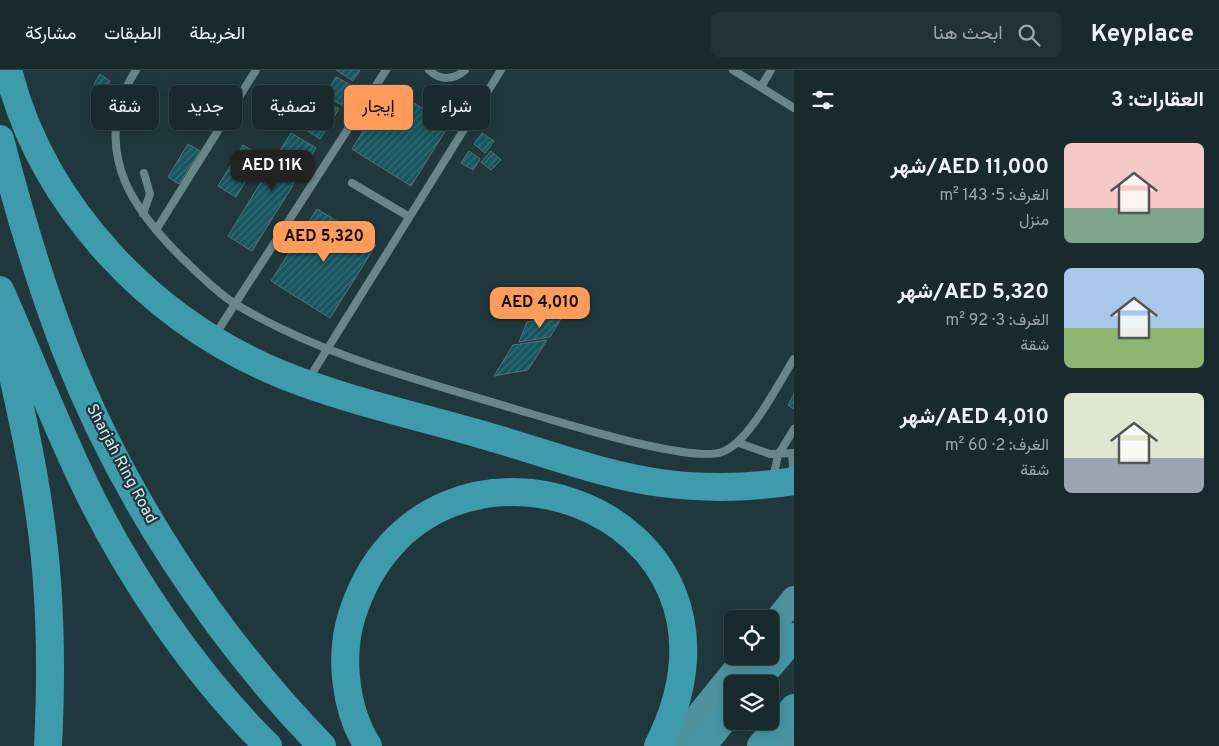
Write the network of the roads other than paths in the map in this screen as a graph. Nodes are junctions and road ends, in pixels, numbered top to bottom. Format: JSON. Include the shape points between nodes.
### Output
{"nodes":[{"id":1,"x":8,"y":70,"type":"edge"},
{"id":2,"x":136,"y":70,"type":"edge"},
{"id":3,"x":256,"y":70,"type":"edge"},
{"id":4,"x":386,"y":70,"type":"edge"},
{"id":5,"x":429,"y":70,"type":"edge"},
{"id":6,"x":465,"y":70,"type":"edge"},
{"id":7,"x":501,"y":70,"type":"edge"},
{"id":8,"x":733,"y":70,"type":"edge"},
{"id":9,"x":771,"y":70,"type":"edge"},
{"id":10,"x":760,"y":87,"type":"junction"},
{"id":11,"x":794,"y":108,"type":"edge"},
{"id":12,"x":0,"y":139,"type":"edge"},
{"id":13,"x":144,"y":172,"type":"dead end"},
{"id":14,"x":352,"y":183,"type":"dead end"},
{"id":15,"x":143,"y":214,"type":"junction"},
{"id":16,"x":408,"y":216,"type":"junction"},
{"id":17,"x":156,"y":230,"type":"junction"},
{"id":18,"x":0,"y":290,"type":"edge"},
{"id":19,"x":235,"y":304,"type":"junction"},
{"id":20,"x":0,"y":319,"type":"edge"},
{"id":21,"x":212,"y":339,"type":"junction"},
{"id":22,"x":326,"y":349,"type":"junction"},
{"id":23,"x":794,"y":359,"type":"edge"},
{"id":24,"x":306,"y":384,"type":"junction"},
{"id":25,"x":794,"y":428,"type":"edge"},
{"id":26,"x":739,"y":444,"type":"junction"},
{"id":27,"x":793,"y":454,"type":"edge"},
{"id":28,"x":778,"y":455,"type":"junction"},
{"id":29,"x":787,"y":480,"type":"edge"},
{"id":30,"x":794,"y":599,"type":"edge"},
{"id":31,"x":779,"y":618,"type":"edge"},
{"id":32,"x":794,"y":637,"type":"edge"},
{"id":33,"x":740,"y":665,"type":"edge"},
{"id":34,"x":762,"y":675,"type":"edge"},
{"id":35,"x":794,"y":708,"type":"edge"},
{"id":36,"x":724,"y":720,"type":"edge"},
{"id":37,"x":794,"y":743,"type":"edge"},
{"id":38,"x":48,"y":746,"type":"edge"},
{"id":39,"x":268,"y":746,"type":"edge"},
{"id":40,"x":322,"y":746,"type":"edge"},
{"id":41,"x":368,"y":746,"type":"edge"},
{"id":42,"x":658,"y":746,"type":"edge"},
{"id":43,"x":674,"y":746,"type":"edge"},
{"id":44,"x":702,"y":746,"type":"edge"},
{"id":45,"x":761,"y":746,"type":"edge"},
{"id":46,"x":791,"y":746,"type":"edge"}],
"edges":[{"from":1,"to":21,"type":"highway","via":[[22,117],[42,158],[91,232],[157,300]]},
{"from":2,"to":15,"type":"lane","via":[[118,105],[115,141],[124,178]]},
{"from":3,"to":17,"type":"lane"},
{"from":4,"to":19,"type":"lane"},
{"from":5,"to":6,"type":"lane","via":[[443,78],[452,78]]},
{"from":7,"to":16,"type":"lane"},
{"from":8,"to":10,"type":"lane"},
{"from":9,"to":10,"type":"lane"},
{"from":10,"to":11,"type":"lane"},
{"from":12,"to":40,"type":"highway","name":"Sharjah Ring Road","via":[[50,306],[87,400],[120,465],[170,552],[227,634],[289,712]]},
{"from":13,"to":15,"type":"lane","via":[[150,194]]},
{"from":14,"to":16,"type":"lane"},
{"from":15,"to":17,"type":"lane"},
{"from":16,"to":22,"type":"lane"},
{"from":17,"to":19,"type":"lane"},
{"from":18,"to":39,"type":"highway","via":[[83,482],[129,564],[191,656]]},
{"from":19,"to":21,"type":"lane"},
{"from":19,"to":22,"type":"lane"},
{"from":20,"to":38,"type":"highway","via":[[31,461],[43,540],[50,650]]},
{"from":21,"to":24,"type":"highway","via":[[258,364]]},
{"from":22,"to":24,"type":"lane"},
{"from":22,"to":26,"type":"lane","via":[[372,367],[635,442],[702,454],[721,452]]},
{"from":23,"to":26,"type":"lane"},
{"from":24,"to":29,"type":"highway","via":[[636,478],[706,487]]},
{"from":25,"to":28,"type":"lane"},
{"from":26,"to":28,"type":"lane"},
{"from":27,"to":28,"type":"lane"},
{"from":27,"to":29,"type":"lane"},
{"from":28,"to":29,"type":"lane"},
{"from":30,"to":31,"type":"main road"},
{"from":32,"to":34,"type":"highway"},
{"from":33,"to":43,"type":"main road"},
{"from":35,"to":45,"type":"highway"},
{"from":36,"to":44,"type":"highway"},
{"from":37,"to":46,"type":"main road"},
{"from":41,"to":42,"type":"highway","via":[[350,702],[345,663],[349,625],[360,591],[380,556],[411,527],[444,506],[484,494],[518,491],[549,494],[606,516],[652,556],[669,584],[680,615],[684,648],[682,679],[671,720]]}]}
